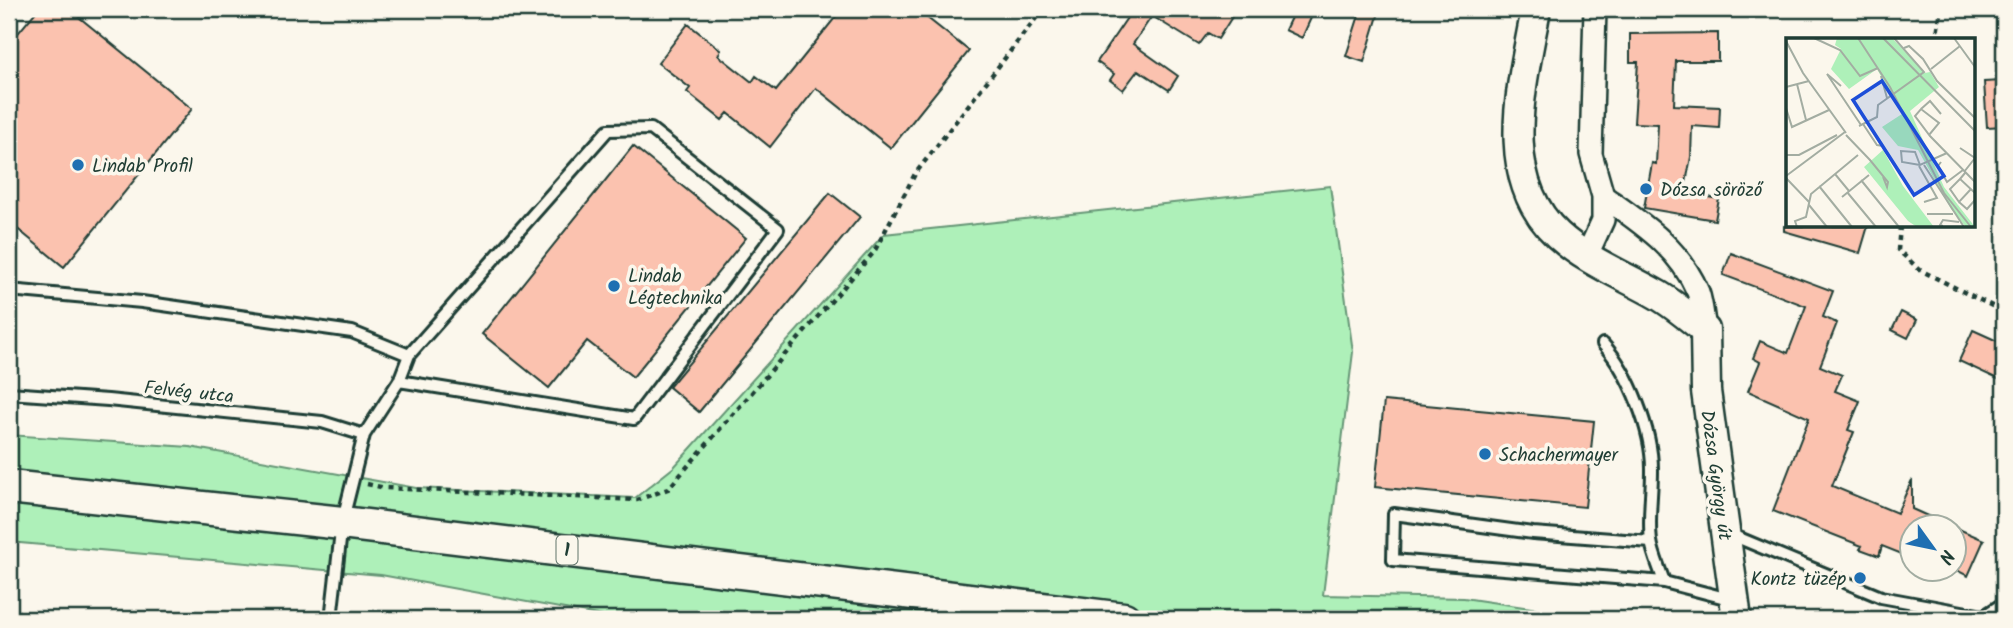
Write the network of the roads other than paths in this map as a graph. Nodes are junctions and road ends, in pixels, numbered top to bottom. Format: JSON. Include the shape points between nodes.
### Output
{"nodes":[{"id":1,"x":1536,"y":9,"type":"edge"},
{"id":2,"x":1595,"y":9,"type":"edge"},
{"id":3,"x":1603,"y":196,"type":"junction"},
{"id":4,"x":1587,"y":255,"type":"junction"},
{"id":5,"x":9,"y":290,"type":"edge"},
{"id":6,"x":1705,"y":330,"type":"junction"},
{"id":7,"x":1603,"y":344,"type":"dead end"},
{"id":8,"x":409,"y":355,"type":"junction"},
{"id":9,"x":398,"y":381,"type":"junction"},
{"id":10,"x":9,"y":393,"type":"edge"},
{"id":11,"x":364,"y":435,"type":"junction"},
{"id":12,"x":9,"y":487,"type":"edge"},
{"id":13,"x":342,"y":523,"type":"junction"},
{"id":14,"x":1724,"y":532,"type":"junction"},
{"id":15,"x":1651,"y":542,"type":"junction"},
{"id":16,"x":1664,"y":582,"type":"junction"},
{"id":17,"x":2004,"y":603,"type":"edge"},
{"id":18,"x":1736,"y":610,"type":"edge"},
{"id":19,"x":331,"y":619,"type":"edge"},
{"id":20,"x":1124,"y":619,"type":"edge"}],
"edges":[{"from":1,"to":4,"type":"street","via":[[1518,148],[1526,191],[1538,214],[1559,237]]},
{"from":2,"to":3,"type":"street","via":[[1591,155]]},
{"from":3,"to":4,"type":"street","via":[[1603,220]]},
{"from":3,"to":6,"type":"street","name":"Dózsa György út","via":[[1654,232],[1683,263],[1699,295]]},
{"from":4,"to":6,"type":"street","via":[[1660,296]]},
{"from":5,"to":8,"type":"lane","via":[[142,302],[352,332]]},
{"from":6,"to":14,"type":"street","name":"Dózsa György út","via":[[1706,391]]},
{"from":7,"to":15,"type":"lane","via":[[1628,379],[1647,439],[1653,468]]},
{"from":8,"to":9,"type":"lane"},
{"from":8,"to":9,"type":"lane","via":[[608,130],[651,129],[778,229],[634,419]]},
{"from":9,"to":11,"type":"lane"},
{"from":10,"to":11,"type":"lane","name":"Felvég utca","via":[[321,422]]},
{"from":11,"to":13,"type":"lane"},
{"from":12,"to":13,"type":"main road","number":"1"},
{"from":13,"to":19,"type":"lane"},
{"from":13,"to":20,"type":"main road","number":"1"},
{"from":14,"to":17,"type":"lane","via":[[1881,597],[1984,616]]},
{"from":14,"to":18,"type":"street","name":"Dózsa György út"},
{"from":15,"to":16,"type":"lane"},
{"from":15,"to":16,"type":"lane","via":[[1533,533],[1394,514],[1393,560]]},
{"from":16,"to":18,"type":"lane"}]}
